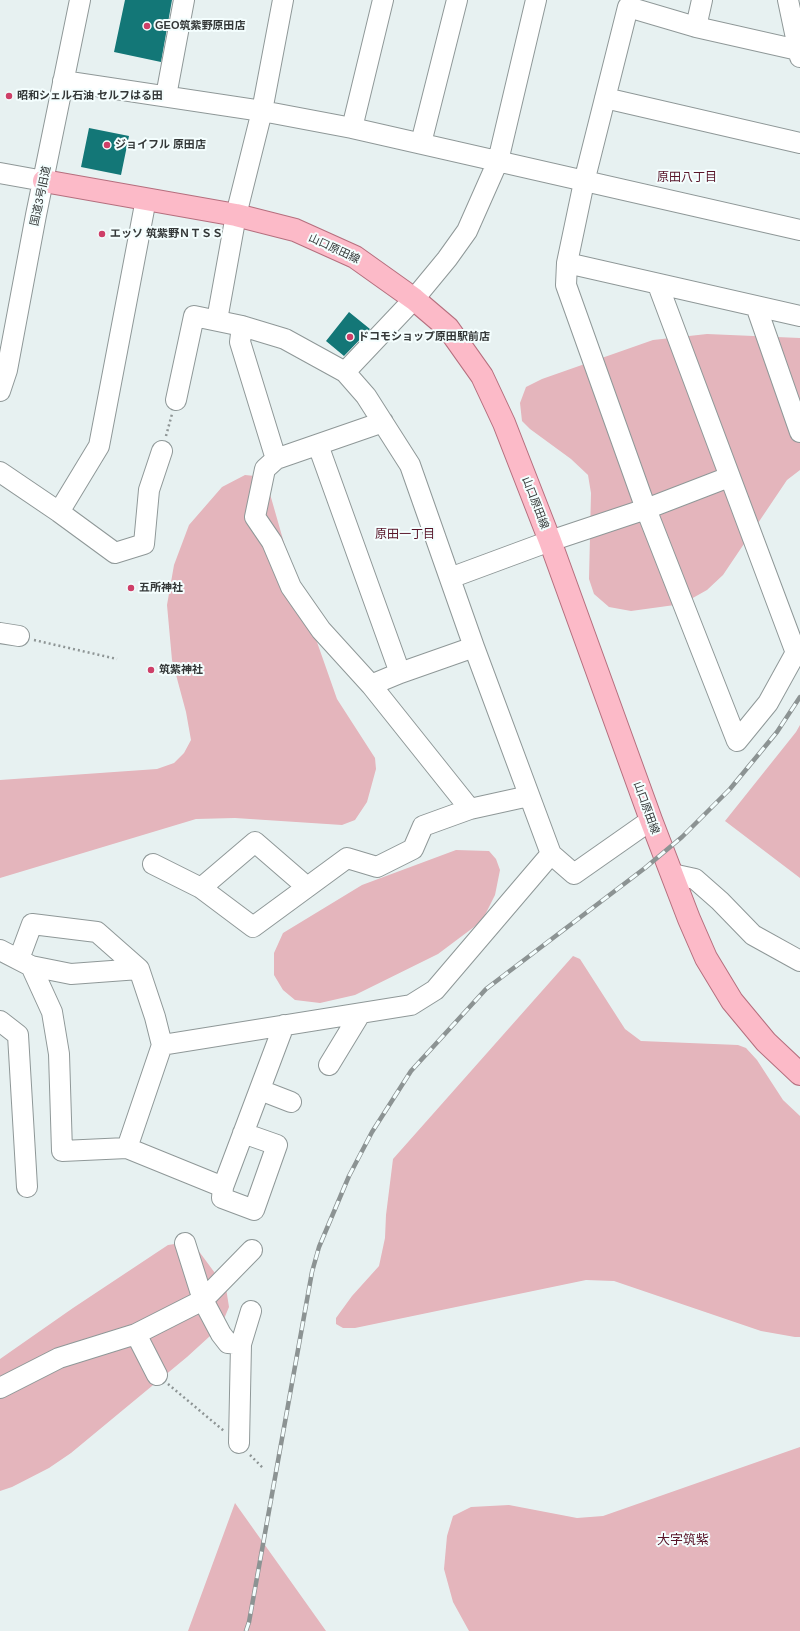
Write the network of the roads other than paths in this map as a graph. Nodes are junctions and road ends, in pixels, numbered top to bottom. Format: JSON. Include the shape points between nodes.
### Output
{"nodes":[{"id":1,"x":80,"y":0,"type":"edge"},
{"id":2,"x":184,"y":0,"type":"edge"},
{"id":3,"x":283,"y":0,"type":"edge"},
{"id":4,"x":383,"y":0,"type":"edge"},
{"id":5,"x":457,"y":0,"type":"edge"},
{"id":6,"x":536,"y":0,"type":"edge"},
{"id":7,"x":702,"y":0,"type":"edge"},
{"id":8,"x":788,"y":0,"type":"edge"},
{"id":9,"x":696,"y":27,"type":"junction"},
{"id":10,"x":799,"y":54,"type":"edge"},
{"id":11,"x":63,"y":81,"type":"junction"},
{"id":12,"x":166,"y":96,"type":"junction"},
{"id":13,"x":605,"y":98,"type":"junction"},
{"id":14,"x":262,"y":111,"type":"junction"},
{"id":15,"x":352,"y":128,"type":"junction"},
{"id":16,"x":421,"y":143,"type":"junction"},
{"id":17,"x":800,"y":143,"type":"edge"},
{"id":18,"x":498,"y":161,"type":"junction"},
{"id":19,"x":0,"y":173,"type":"edge"},
{"id":20,"x":44,"y":181,"type":"junction"},
{"id":21,"x":584,"y":182,"type":"junction"},
{"id":22,"x":146,"y":199,"type":"junction"},
{"id":23,"x":236,"y":215,"type":"junction"},
{"id":24,"x":800,"y":230,"type":"edge"},
{"id":25,"x":567,"y":263,"type":"junction"},
{"id":26,"x":658,"y":285,"type":"junction"},
{"id":27,"x":414,"y":299,"type":"junction"},
{"id":28,"x":756,"y":306,"type":"junction"},
{"id":29,"x":800,"y":316,"type":"edge"},
{"id":30,"x":217,"y":320,"type":"junction"},
{"id":31,"x":242,"y":326,"type":"junction"},
{"id":32,"x":345,"y":372,"type":"junction"},
{"id":33,"x":0,"y":391,"type":"edge"},
{"id":34,"x":176,"y":400,"type":"road end"},
{"id":35,"x":383,"y":422,"type":"junction"},
{"id":36,"x":800,"y":432,"type":"edge"},
{"id":37,"x":318,"y":445,"type":"junction"},
{"id":38,"x":162,"y":451,"type":"road end"},
{"id":39,"x":276,"y":459,"type":"junction"},
{"id":40,"x":0,"y":472,"type":"edge"},
{"id":41,"x":729,"y":477,"type":"junction"},
{"id":42,"x":646,"y":509,"type":"junction"},
{"id":43,"x":60,"y":512,"type":"junction"},
{"id":44,"x":550,"y":541,"type":"junction"},
{"id":45,"x":450,"y":578,"type":"junction"},
{"id":46,"x":474,"y":647,"type":"junction"},
{"id":47,"x":798,"y":649,"type":"edge"},
{"id":48,"x":400,"y":673,"type":"junction"},
{"id":49,"x":371,"y":685,"type":"junction"},
{"id":50,"x":529,"y":796,"type":"junction"},
{"id":51,"x":470,"y":809,"type":"junction"},
{"id":52,"x":651,"y":820,"type":"junction"},
{"id":53,"x":551,"y":854,"type":"junction"},
{"id":54,"x":153,"y":864,"type":"dead end"},
{"id":55,"x":672,"y":874,"type":"junction"},
{"id":56,"x":307,"y":887,"type":"junction"},
{"id":57,"x":201,"y":888,"type":"junction"},
{"id":58,"x":0,"y":950,"type":"edge"},
{"id":59,"x":800,"y":961,"type":"edge"},
{"id":60,"x":25,"y":963,"type":"junction"},
{"id":61,"x":139,"y":969,"type":"junction"},
{"id":62,"x":360,"y":1014,"type":"junction"},
{"id":63,"x":0,"y":1021,"type":"edge"},
{"id":64,"x":284,"y":1025,"type":"junction"},
{"id":65,"x":162,"y":1046,"type":"junction"},
{"id":66,"x":329,"y":1065,"type":"dead end"},
{"id":67,"x":800,"y":1074,"type":"edge"},
{"id":68,"x":260,"y":1090,"type":"junction"},
{"id":69,"x":291,"y":1102,"type":"dead end"},
{"id":70,"x":243,"y":1134,"type":"junction"},
{"id":71,"x":127,"y":1148,"type":"junction"},
{"id":72,"x":27,"y":1187,"type":"dead end"},
{"id":73,"x":223,"y":1187,"type":"junction"},
{"id":74,"x":186,"y":1243,"type":"dead end"},
{"id":75,"x":252,"y":1250,"type":"dead end"},
{"id":76,"x":203,"y":1300,"type":"junction"},
{"id":77,"x":251,"y":1311,"type":"dead end"},
{"id":78,"x":136,"y":1334,"type":"junction"},
{"id":79,"x":241,"y":1344,"type":"junction"},
{"id":80,"x":157,"y":1375,"type":"road end"},
{"id":81,"x":0,"y":1388,"type":"edge"},
{"id":82,"x":238,"y":1443,"type":"road end"}],
"edges":[{"from":1,"to":11,"type":"street","name":"国道3号旧道"},
{"from":2,"to":12,"type":"street"},
{"from":3,"to":14,"type":"street"},
{"from":4,"to":15,"type":"street"},
{"from":5,"to":16,"type":"street"},
{"from":6,"to":18,"type":"street"},
{"from":7,"to":9,"type":"street"},
{"from":8,"to":10,"type":"street"},
{"from":9,"to":10,"type":"street"},
{"from":9,"to":13,"type":"street","via":[[628,6]]},
{"from":11,"to":12,"type":"street"},
{"from":11,"to":20,"type":"street","name":"国道3号旧道"},
{"from":12,"to":14,"type":"street"},
{"from":13,"to":17,"type":"street"},
{"from":13,"to":21,"type":"street"},
{"from":14,"to":15,"type":"street"},
{"from":14,"to":23,"type":"street"},
{"from":15,"to":16,"type":"street"},
{"from":16,"to":18,"type":"street"},
{"from":18,"to":21,"type":"street"},
{"from":18,"to":27,"type":"street","via":[[468,231]]},
{"from":19,"to":20,"type":"street"},
{"from":20,"to":22,"type":"main road","name":"山口原田線"},
{"from":20,"to":33,"type":"street","name":"国道3号旧道","via":[[7,370]]},
{"from":21,"to":24,"type":"street"},
{"from":21,"to":25,"type":"street"},
{"from":22,"to":23,"type":"main road","name":"山口原田線"},
{"from":22,"to":43,"type":"street","via":[[99,446]]},
{"from":23,"to":27,"type":"main road","name":"山口原田線","via":[[295,230],[355,257]]},
{"from":23,"to":30,"type":"street"},
{"from":25,"to":26,"type":"street"},
{"from":25,"to":42,"type":"street","via":[[566,285]]},
{"from":26,"to":28,"type":"street"},
{"from":26,"to":41,"type":"street"},
{"from":27,"to":32,"type":"street"},
{"from":27,"to":44,"type":"main road","name":"山口原田線","via":[[448,328],[482,376],[504,423]]},
{"from":28,"to":29,"type":"street"},
{"from":28,"to":36,"type":"street"},
{"from":30,"to":31,"type":"street"},
{"from":30,"to":34,"type":"street","via":[[194,316]]},
{"from":31,"to":32,"type":"street","via":[[285,339]]},
{"from":31,"to":39,"type":"street","via":[[240,342]]},
{"from":32,"to":35,"type":"street","via":[[366,396]]},
{"from":35,"to":37,"type":"street"},
{"from":35,"to":45,"type":"street","via":[[410,465]]},
{"from":37,"to":39,"type":"street"},
{"from":37,"to":48,"type":"street"},
{"from":38,"to":43,"type":"street","via":[[149,490],[144,544],[115,553]]},
{"from":39,"to":49,"type":"street","via":[[265,469],[254,516],[272,542],[291,587],[317,624]]},
{"from":40,"to":43,"type":"street"},
{"from":41,"to":42,"type":"street"},
{"from":41,"to":47,"type":"street"},
{"from":42,"to":44,"type":"street"},
{"from":42,"to":47,"type":"street","via":[[737,740],[768,703]]},
{"from":44,"to":45,"type":"street"},
{"from":44,"to":52,"type":"main road","name":"山口原田線"},
{"from":45,"to":46,"type":"street"},
{"from":46,"to":48,"type":"street"},
{"from":46,"to":50,"type":"street"},
{"from":48,"to":49,"type":"street"},
{"from":49,"to":51,"type":"street"},
{"from":50,"to":51,"type":"street"},
{"from":50,"to":53,"type":"street"},
{"from":51,"to":56,"type":"street","via":[[423,826],[413,849],[377,867],[347,858]]},
{"from":52,"to":53,"type":"street","via":[[574,874]]},
{"from":52,"to":55,"type":"main road","name":"山口原田線"},
{"from":53,"to":62,"type":"street","via":[[435,990],[411,1005]]},
{"from":54,"to":57,"type":"street"},
{"from":55,"to":59,"type":"street","via":[[695,879],[753,935]]},
{"from":55,"to":67,"type":"main road","name":"山口原田線","via":[[706,958],[732,1001],[766,1042]]},
{"from":56,"to":57,"type":"street","via":[[253,927]]},
{"from":56,"to":57,"type":"street","via":[[255,842]]},
{"from":58,"to":60,"type":"street"},
{"from":60,"to":61,"type":"street","via":[[71,974]]},
{"from":60,"to":61,"type":"street","via":[[32,924],[98,932]]},
{"from":60,"to":71,"type":"street","via":[[52,1012],[59,1054],[62,1151]]},
{"from":61,"to":65,"type":"street"},
{"from":62,"to":64,"type":"street"},
{"from":62,"to":66,"type":"street"},
{"from":63,"to":72,"type":"street","via":[[18,1035]]},
{"from":64,"to":65,"type":"street"},
{"from":64,"to":68,"type":"street"},
{"from":65,"to":71,"type":"street"},
{"from":68,"to":69,"type":"street"},
{"from":68,"to":70,"type":"street"},
{"from":70,"to":73,"type":"street"},
{"from":70,"to":73,"type":"street","via":[[277,1145],[254,1210],[222,1198]]},
{"from":71,"to":73,"type":"street"},
{"from":74,"to":76,"type":"street"},
{"from":75,"to":76,"type":"street"},
{"from":76,"to":78,"type":"street"},
{"from":76,"to":79,"type":"street","via":[[228,1343]]},
{"from":77,"to":79,"type":"street"},
{"from":78,"to":80,"type":"street"},
{"from":78,"to":81,"type":"street","via":[[59,1358]]},
{"from":79,"to":82,"type":"street"}]}
